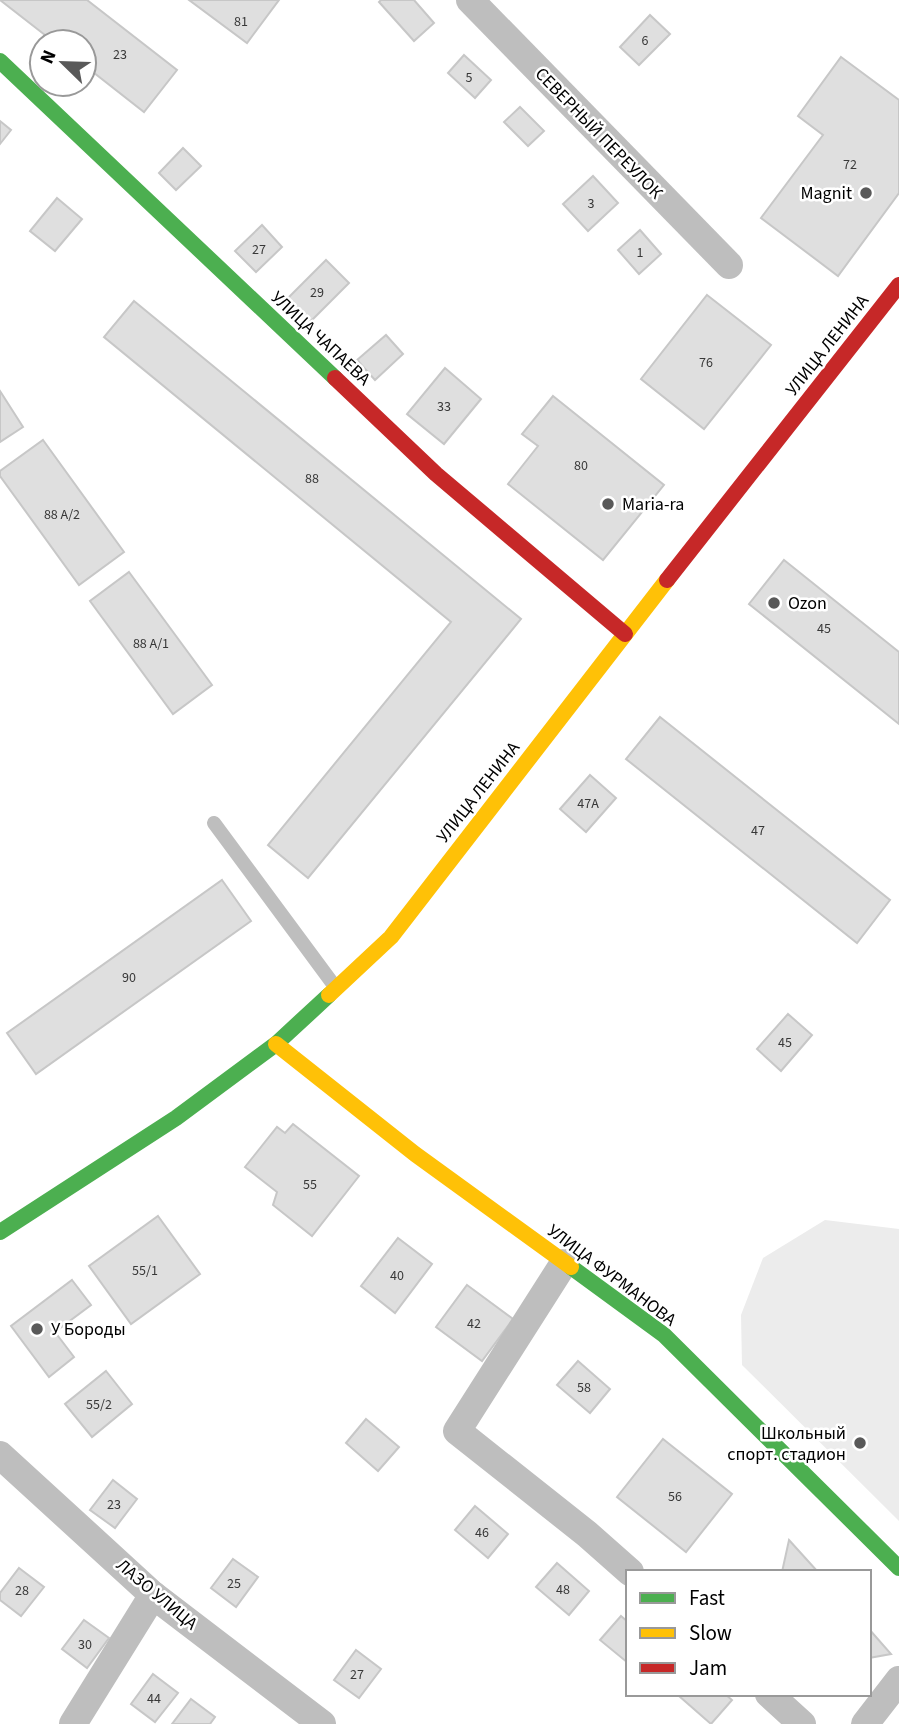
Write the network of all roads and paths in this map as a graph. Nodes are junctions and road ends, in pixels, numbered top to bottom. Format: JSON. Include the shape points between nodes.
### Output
{"nodes":[{"id":1,"x":470,"y":0,"type":"edge"},
{"id":2,"x":0,"y":61,"type":"edge"},
{"id":3,"x":729,"y":265,"type":"dead end"},
{"id":4,"x":899,"y":285,"type":"edge"},
{"id":5,"x":625,"y":634,"type":"junction"},
{"id":6,"x":214,"y":823,"type":"dead end"},
{"id":7,"x":336,"y":989,"type":"junction"},
{"id":8,"x":276,"y":1044,"type":"junction"},
{"id":9,"x":0,"y":1232,"type":"edge"},
{"id":10,"x":564,"y":1263,"type":"junction"},
{"id":11,"x":0,"y":1455,"type":"edge"},
{"id":12,"x":899,"y":1567,"type":"edge"},
{"id":13,"x":628,"y":1570,"type":"edge"},
{"id":14,"x":153,"y":1595,"type":"junction"},
{"id":15,"x":899,"y":1680,"type":"edge"},
{"id":16,"x":771,"y":1696,"type":"edge"},
{"id":17,"x":73,"y":1724,"type":"edge"},
{"id":18,"x":322,"y":1724,"type":"edge"},
{"id":19,"x":802,"y":1724,"type":"edge"},
{"id":20,"x":865,"y":1724,"type":"edge"}],
"edges":[{"from":1,"to":3,"type":"street","name":"СЕВЕРНЫЙ ПЕРЕУЛОК"},
{"from":2,"to":5,"type":"street","name":"УЛИЦА ЧАПАЕВА","via":[[436,474]]},
{"from":4,"to":5,"type":"street","name":"УЛИЦА ЛЕНИНА"},
{"from":5,"to":7,"type":"street","name":"УЛИЦА ЛЕНИНА","via":[[391,937]]},
{"from":6,"to":7,"type":"lane"},
{"from":7,"to":8,"type":"street","name":"УЛИЦА ЛЕНИНА"},
{"from":8,"to":9,"type":"street","name":"УЛИЦА ЛЕНИНА","via":[[176,1118]]},
{"from":8,"to":10,"type":"street","name":"УЛИЦА ФУРМАНОВА"},
{"from":10,"to":12,"type":"street","name":"УЛИЦА ФУРМАНОВА","via":[[664,1335]]},
{"from":10,"to":13,"type":"street","via":[[457,1431]]},
{"from":11,"to":14,"type":"street","name":"ЛАЗО УЛИЦА"},
{"from":14,"to":17,"type":"street"},
{"from":14,"to":18,"type":"street","name":"ЛАЗО УЛИЦА"},
{"from":15,"to":20,"type":"street"},
{"from":16,"to":19,"type":"street"}]}
